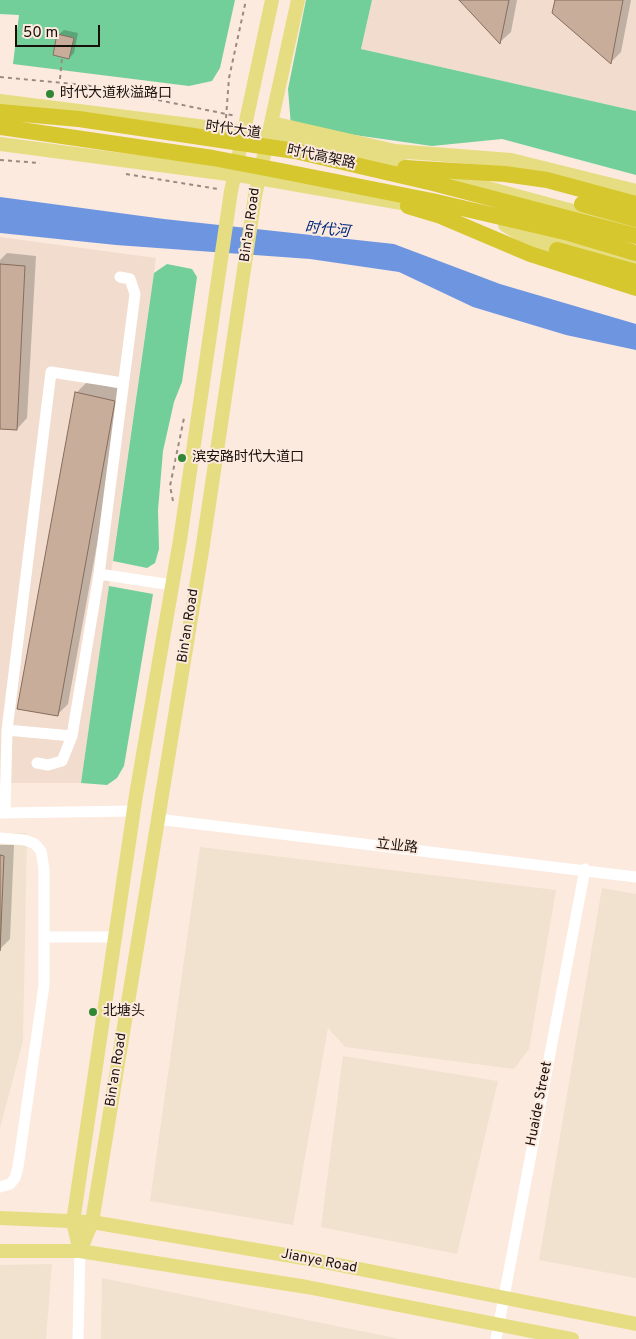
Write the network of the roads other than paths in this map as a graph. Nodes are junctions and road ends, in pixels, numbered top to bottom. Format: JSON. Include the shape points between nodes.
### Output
{"nodes":[{"id":1,"x":272,"y":0,"type":"edge"},
{"id":2,"x":298,"y":0,"type":"edge"},
{"id":3,"x":0,"y":101,"type":"edge"},
{"id":4,"x":0,"y":112,"type":"edge"},
{"id":5,"x":247,"y":125,"type":"junction"},
{"id":6,"x":0,"y":127,"type":"edge"},
{"id":7,"x":271,"y":129,"type":"junction"},
{"id":8,"x":0,"y":144,"type":"edge"},
{"id":9,"x":411,"y":152,"type":"junction"},
{"id":10,"x":345,"y":163,"type":"junction"},
{"id":11,"x":235,"y":175,"type":"junction"},
{"id":12,"x":258,"y":178,"type":"junction"},
{"id":13,"x":337,"y":182,"type":"junction"},
{"id":14,"x":476,"y":185,"type":"junction"},
{"id":15,"x":636,"y":191,"type":"edge"},
{"id":16,"x":517,"y":195,"type":"junction"},
{"id":17,"x":582,"y":204,"type":"joint"},
{"id":18,"x":636,"y":204,"type":"edge"},
{"id":19,"x":636,"y":219,"type":"edge"},
{"id":20,"x":505,"y":225,"type":"junction"},
{"id":21,"x":636,"y":228,"type":"edge"},
{"id":22,"x":636,"y":236,"type":"edge"},
{"id":23,"x":557,"y":250,"type":"joint"},
{"id":24,"x":636,"y":253,"type":"edge"},
{"id":25,"x":636,"y":262,"type":"edge"},
{"id":26,"x":636,"y":272,"type":"edge"},
{"id":27,"x":120,"y":277,"type":"dead end"},
{"id":28,"x":636,"y":288,"type":"edge"},
{"id":29,"x":123,"y":383,"type":"junction"},
{"id":30,"x":99,"y":574,"type":"junction"},
{"id":31,"x":172,"y":586,"type":"junction"},
{"id":32,"x":7,"y":730,"type":"junction"},
{"id":33,"x":72,"y":736,"type":"junction"},
{"id":34,"x":37,"y":763,"type":"dead end"},
{"id":35,"x":135,"y":811,"type":"junction"},
{"id":36,"x":2,"y":813,"type":"edge"},
{"id":37,"x":157,"y":819,"type":"junction"},
{"id":38,"x":0,"y":838,"type":"edge"},
{"id":39,"x":585,"y":869,"type":"junction"},
{"id":40,"x":636,"y":877,"type":"edge"},
{"id":41,"x":44,"y":937,"type":"junction"},
{"id":42,"x":115,"y":937,"type":"junction"},
{"id":43,"x":0,"y":1187,"type":"edge"},
{"id":44,"x":0,"y":1218,"type":"edge"},
{"id":45,"x":73,"y":1222,"type":"junction"},
{"id":46,"x":92,"y":1222,"type":"junction"},
{"id":47,"x":0,"y":1251,"type":"edge"},
{"id":48,"x":80,"y":1251,"type":"junction"},
{"id":49,"x":503,"y":1298,"type":"junction"},
{"id":50,"x":636,"y":1324,"type":"edge"},
{"id":51,"x":497,"y":1332,"type":"edge"},
{"id":52,"x":78,"y":1339,"type":"edge"},
{"id":53,"x":572,"y":1339,"type":"edge"}],
"edges":[{"from":1,"to":5,"type":"main road","name":"Bin'an Road"},
{"from":2,"to":7,"type":"main road","name":"Bin'an Road"},
{"from":3,"to":5,"type":"main road","name":"时代大道","via":[[227,129]]},
{"from":4,"to":10,"type":"highway","name":"时代高架路","via":[[79,118],[207,137]]},
{"from":5,"to":7,"type":"main road","name":"时代大道"},
{"from":5,"to":11,"type":"main road","name":"Bin'an Road"},
{"from":6,"to":13,"type":"highway","name":"时代高架路","via":[[213,158]]},
{"from":7,"to":9,"type":"main road"},
{"from":7,"to":12,"type":"main road","name":"Bin'an Road"},
{"from":7,"to":14,"type":"main road","name":"时代大道"},
{"from":8,"to":11,"type":"main road"},
{"from":9,"to":14,"type":"main road"},
{"from":9,"to":15,"type":"main road","via":[[511,160]]},
{"from":10,"to":18,"type":"highway","via":[[539,178]]},
{"from":10,"to":22,"type":"highway","name":"时代高架路"},
{"from":11,"to":12,"type":"main road"},
{"from":11,"to":31,"type":"main road","name":"Bin'an Road"},
{"from":12,"to":20,"type":"main road","via":[[453,212]]},
{"from":12,"to":37,"type":"main road","name":"Bin'an Road"},
{"from":13,"to":24,"type":"highway","name":"时代高架路","via":[[569,233]]},
{"from":13,"to":28,"type":"highway","via":[[438,215],[530,254]]},
{"from":14,"to":16,"type":"main road","name":"时代大道"},
{"from":16,"to":17,"type":"main road","via":[[550,197]]},
{"from":16,"to":21,"type":"main road","name":"时代大道"},
{"from":17,"to":19,"type":"highway"},
{"from":20,"to":23,"type":"main road","via":[[535,243]]},
{"from":20,"to":25,"type":"main road"},
{"from":23,"to":26,"type":"highway"},
{"from":27,"to":29,"type":"street","via":[[130,278],[135,294]]},
{"from":29,"to":30,"type":"street"},
{"from":29,"to":32,"type":"street","via":[[51,372]]},
{"from":30,"to":31,"type":"street"},
{"from":30,"to":33,"type":"street"},
{"from":31,"to":35,"type":"main road","name":"Bin'an Road"},
{"from":32,"to":33,"type":"street"},
{"from":32,"to":36,"type":"street"},
{"from":33,"to":34,"type":"street","via":[[62,761],[48,765]]},
{"from":35,"to":36,"type":"street"},
{"from":35,"to":42,"type":"main road","name":"Bin'an Road"},
{"from":37,"to":39,"type":"street","name":"立业路"},
{"from":37,"to":46,"type":"main road","name":"Bin'an Road"},
{"from":38,"to":41,"type":"street","via":[[31,842],[41,852]]},
{"from":39,"to":40,"type":"street","name":"立业路"},
{"from":39,"to":49,"type":"street","name":"Huaide Street"},
{"from":41,"to":42,"type":"street"},
{"from":41,"to":43,"type":"street","via":[[44,985],[18,1167],[10,1184]]},
{"from":42,"to":45,"type":"main road","name":"Bin'an Road"},
{"from":44,"to":45,"type":"main road","name":"Jianye Road"},
{"from":45,"to":46,"type":"main road","name":"Jianye Road"},
{"from":45,"to":48,"type":"main road","name":"Bin'an Road"},
{"from":46,"to":48,"type":"main road","name":"Bin'an Road"},
{"from":46,"to":49,"type":"main road","name":"Jianye Road","via":[[310,1259]]},
{"from":47,"to":48,"type":"main road","name":"Jianye Road"},
{"from":48,"to":51,"type":"main road","name":"Jianye Road","via":[[307,1287]]},
{"from":48,"to":52,"type":"street","name":"Bin'an Road"},
{"from":49,"to":50,"type":"main road","name":"Jianye Road"},
{"from":49,"to":51,"type":"street","name":"Huaide Street"},
{"from":51,"to":53,"type":"main road","name":"Jianye Road"}]}
